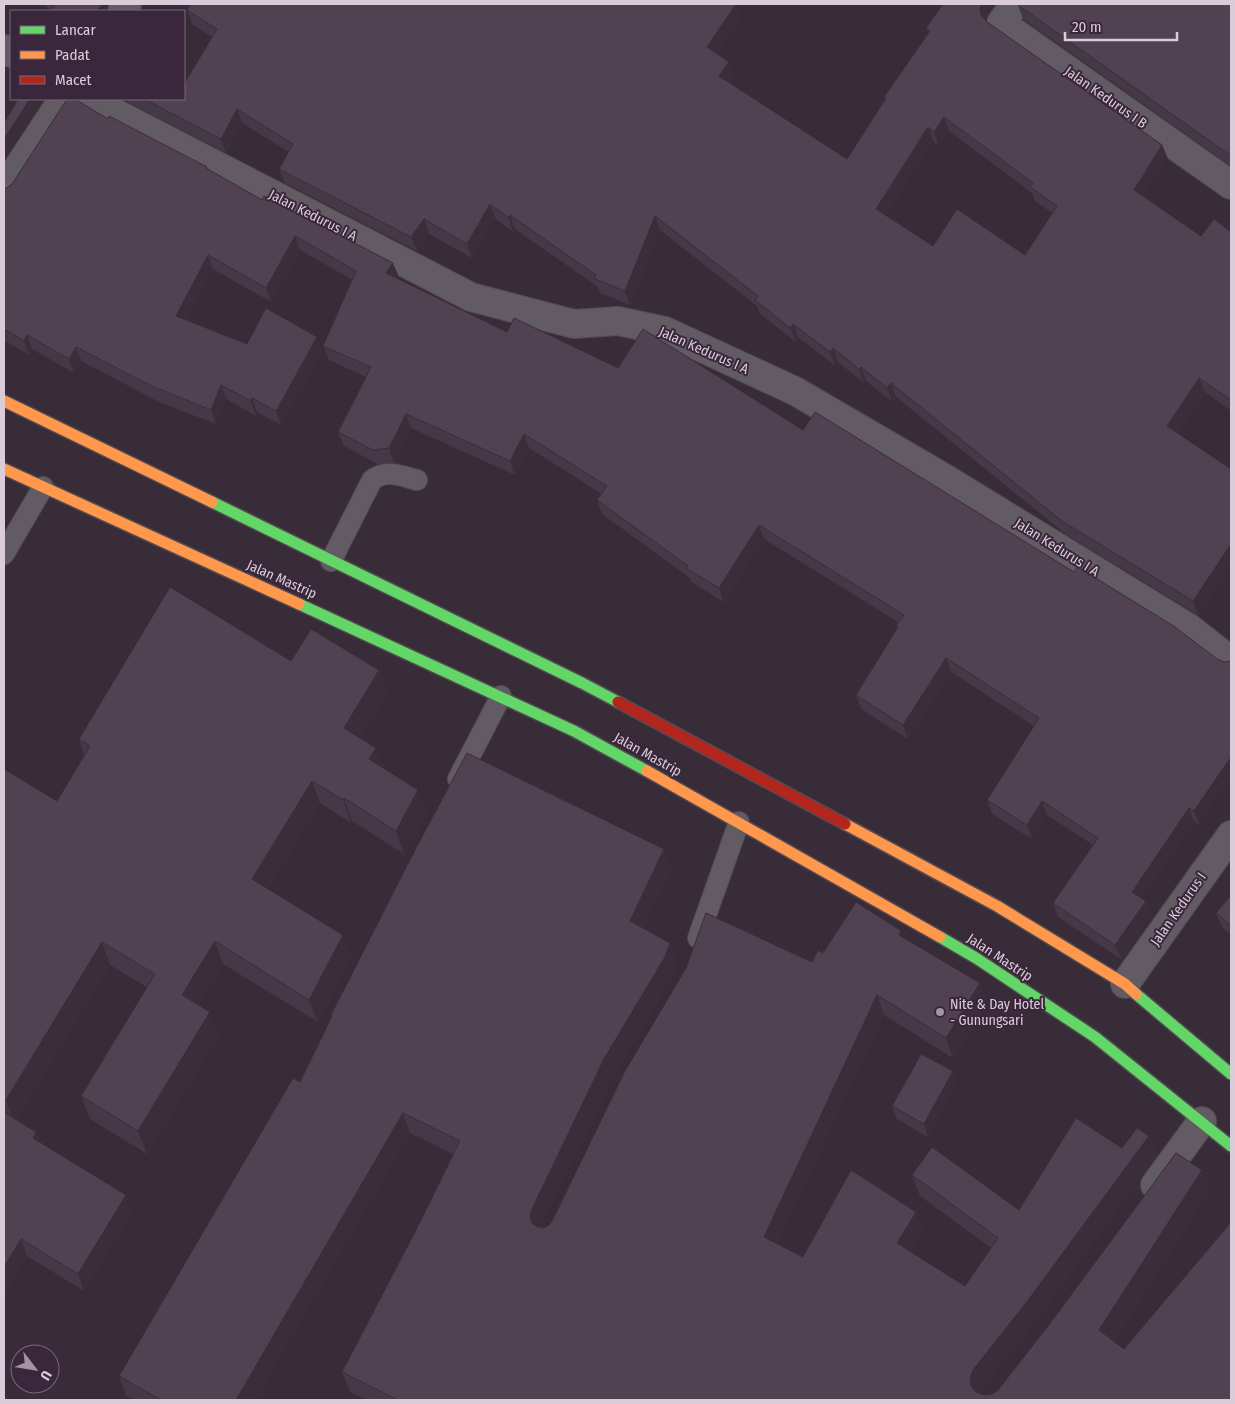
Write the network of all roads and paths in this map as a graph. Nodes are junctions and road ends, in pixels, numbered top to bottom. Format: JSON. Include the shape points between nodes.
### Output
{"nodes":[{"id":1,"x":1015,"y":4,"type":"edge"},
{"id":2,"x":62,"y":100,"type":"edge"},
{"id":3,"x":90,"y":100,"type":"edge"},
{"id":4,"x":1231,"y":185,"type":"edge"},
{"id":5,"x":4,"y":189,"type":"edge"},
{"id":6,"x":4,"y":401,"type":"edge"},
{"id":7,"x":4,"y":469,"type":"edge"},
{"id":8,"x":417,"y":480,"type":"dead end"},
{"id":9,"x":43,"y":487,"type":"junction"},
{"id":10,"x":4,"y":554,"type":"edge"},
{"id":11,"x":331,"y":560,"type":"junction"},
{"id":12,"x":1230,"y":657,"type":"edge"},
{"id":13,"x":501,"y":696,"type":"junction"},
{"id":14,"x":450,"y":794,"type":"edge"},
{"id":15,"x":739,"y":822,"type":"junction"},
{"id":16,"x":1231,"y":835,"type":"edge"},
{"id":17,"x":692,"y":956,"type":"edge"},
{"id":18,"x":1125,"y":984,"type":"junction"},
{"id":19,"x":1231,"y":1074,"type":"edge"},
{"id":20,"x":1202,"y":1122,"type":"junction"},
{"id":21,"x":1231,"y":1146,"type":"edge"},
{"id":22,"x":1138,"y":1208,"type":"edge"}],
"edges":[{"from":1,"to":4,"type":"street","name":"Jalan Kedurus I B","via":[[1001,24]]},
{"from":2,"to":5,"type":"street"},
{"from":3,"to":12,"type":"street","name":"Jalan Kedurus I A","via":[[471,297],[574,324],[618,321],[665,331],[795,391],[946,479],[1189,628]]},
{"from":6,"to":11,"type":"main road"},
{"from":7,"to":9,"type":"main road","name":"Jalan Mastrip"},
{"from":8,"to":11,"type":"lane","via":[[385,473],[372,480]]},
{"from":9,"to":10,"type":"lane"},
{"from":9,"to":13,"type":"main road","name":"Jalan Mastrip"},
{"from":11,"to":18,"type":"main road","via":[[582,683],[997,906]]},
{"from":13,"to":14,"type":"lane"},
{"from":13,"to":15,"type":"main road","name":"Jalan Mastrip","via":[[574,731]]},
{"from":15,"to":17,"type":"lane"},
{"from":15,"to":20,"type":"main road","name":"Jalan Mastrip","via":[[976,958],[1095,1037]]},
{"from":16,"to":18,"type":"street","name":"Jalan Kedurus I"},
{"from":18,"to":19,"type":"main road"},
{"from":20,"to":21,"type":"main road","name":"Jalan Mastrip"},
{"from":20,"to":22,"type":"street"}]}
